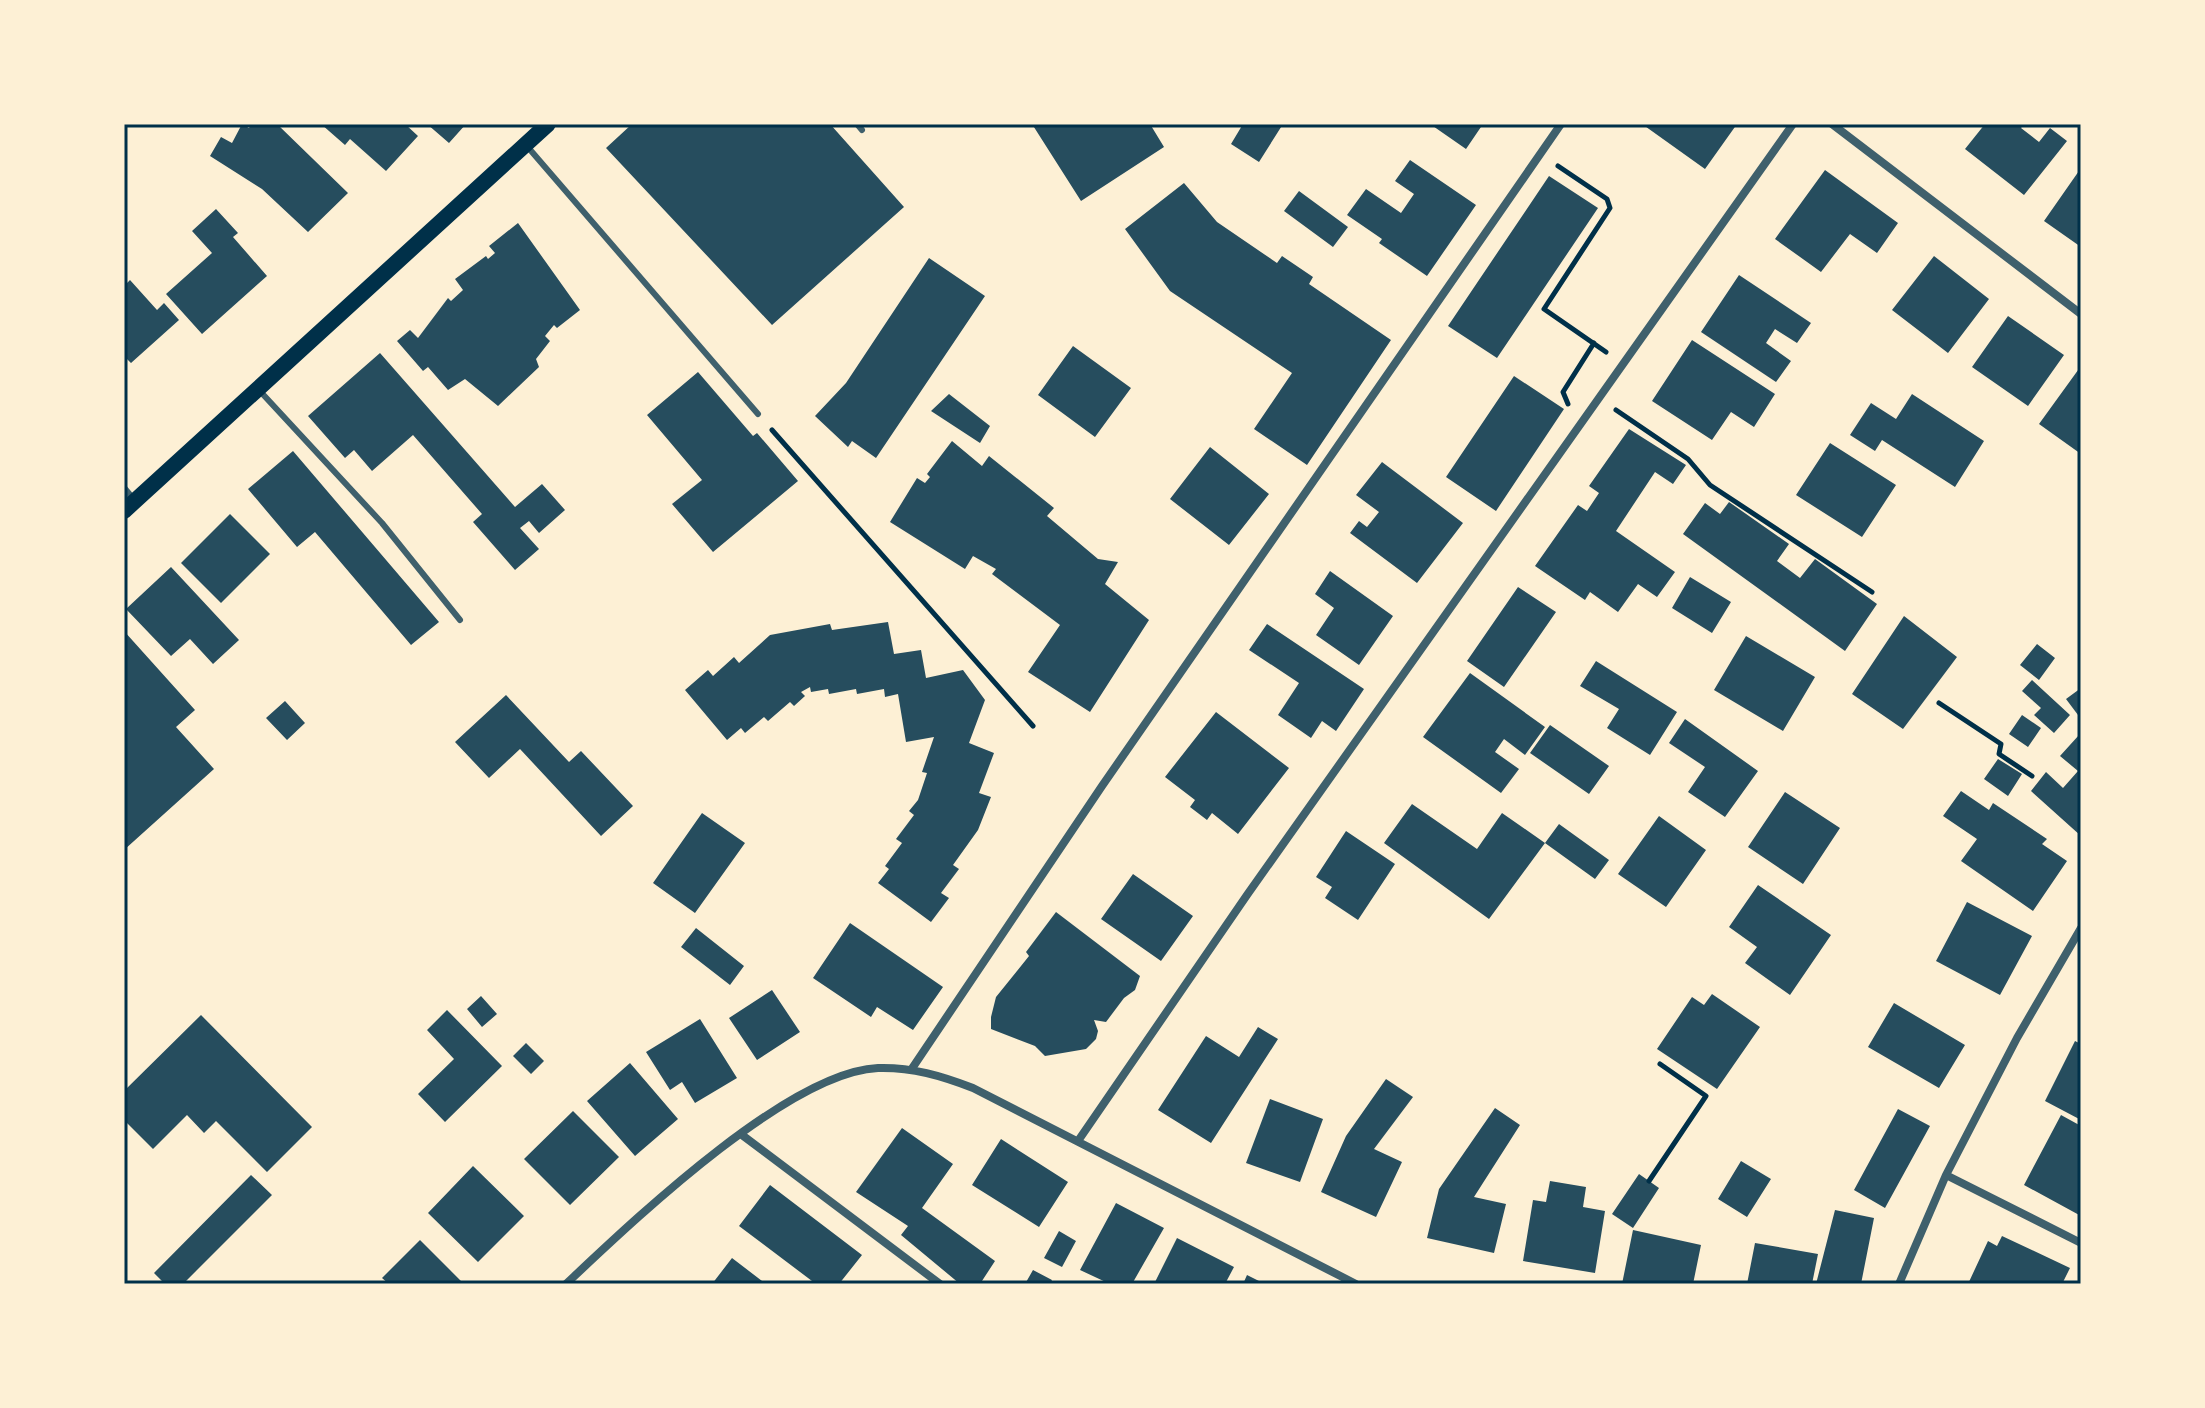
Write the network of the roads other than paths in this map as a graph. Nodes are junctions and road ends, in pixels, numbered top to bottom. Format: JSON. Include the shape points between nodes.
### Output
{"nodes":[{"id":1,"x":548,"y":124,"type":"edge"},
{"id":2,"x":1561,"y":124,"type":"edge"},
{"id":3,"x":1793,"y":124,"type":"edge"},
{"id":4,"x":1832,"y":124,"type":"edge"},
{"id":5,"x":526,"y":145,"type":"junction"},
{"id":6,"x":2081,"y":314,"type":"edge"},
{"id":7,"x":258,"y":389,"type":"junction"},
{"id":8,"x":758,"y":414,"type":"road end"},
{"id":9,"x":128,"y":501,"type":"edge"},
{"id":10,"x":460,"y":620,"type":"dead end"},
{"id":11,"x":2081,"y":928,"type":"edge"},
{"id":12,"x":911,"y":1070,"type":"junction"},
{"id":13,"x":742,"y":1135,"type":"junction"},
{"id":14,"x":1078,"y":1141,"type":"junction"},
{"id":15,"x":1946,"y":1175,"type":"junction"},
{"id":16,"x":2081,"y":1243,"type":"edge"},
{"id":17,"x":566,"y":1284,"type":"edge"},
{"id":18,"x":940,"y":1284,"type":"edge"},
{"id":19,"x":1356,"y":1284,"type":"edge"},
{"id":20,"x":1899,"y":1284,"type":"edge"}],
"edges":[{"from":1,"to":5,"type":"main road"},
{"from":2,"to":12,"type":"street"},
{"from":3,"to":14,"type":"street"},
{"from":4,"to":6,"type":"street"},
{"from":5,"to":7,"type":"main road"},
{"from":5,"to":8,"type":"lane"},
{"from":7,"to":9,"type":"main road"},
{"from":7,"to":10,"type":"lane","via":[[382,523]]},
{"from":11,"to":15,"type":"street"},
{"from":12,"to":13,"type":"street","via":[[877,1068],[823,1083]]},
{"from":12,"to":14,"type":"street","via":[[973,1088]]},
{"from":13,"to":17,"type":"street","via":[[701,1162]]},
{"from":13,"to":18,"type":"street"},
{"from":14,"to":19,"type":"street"},
{"from":15,"to":16,"type":"street"},
{"from":15,"to":20,"type":"street"}]}
